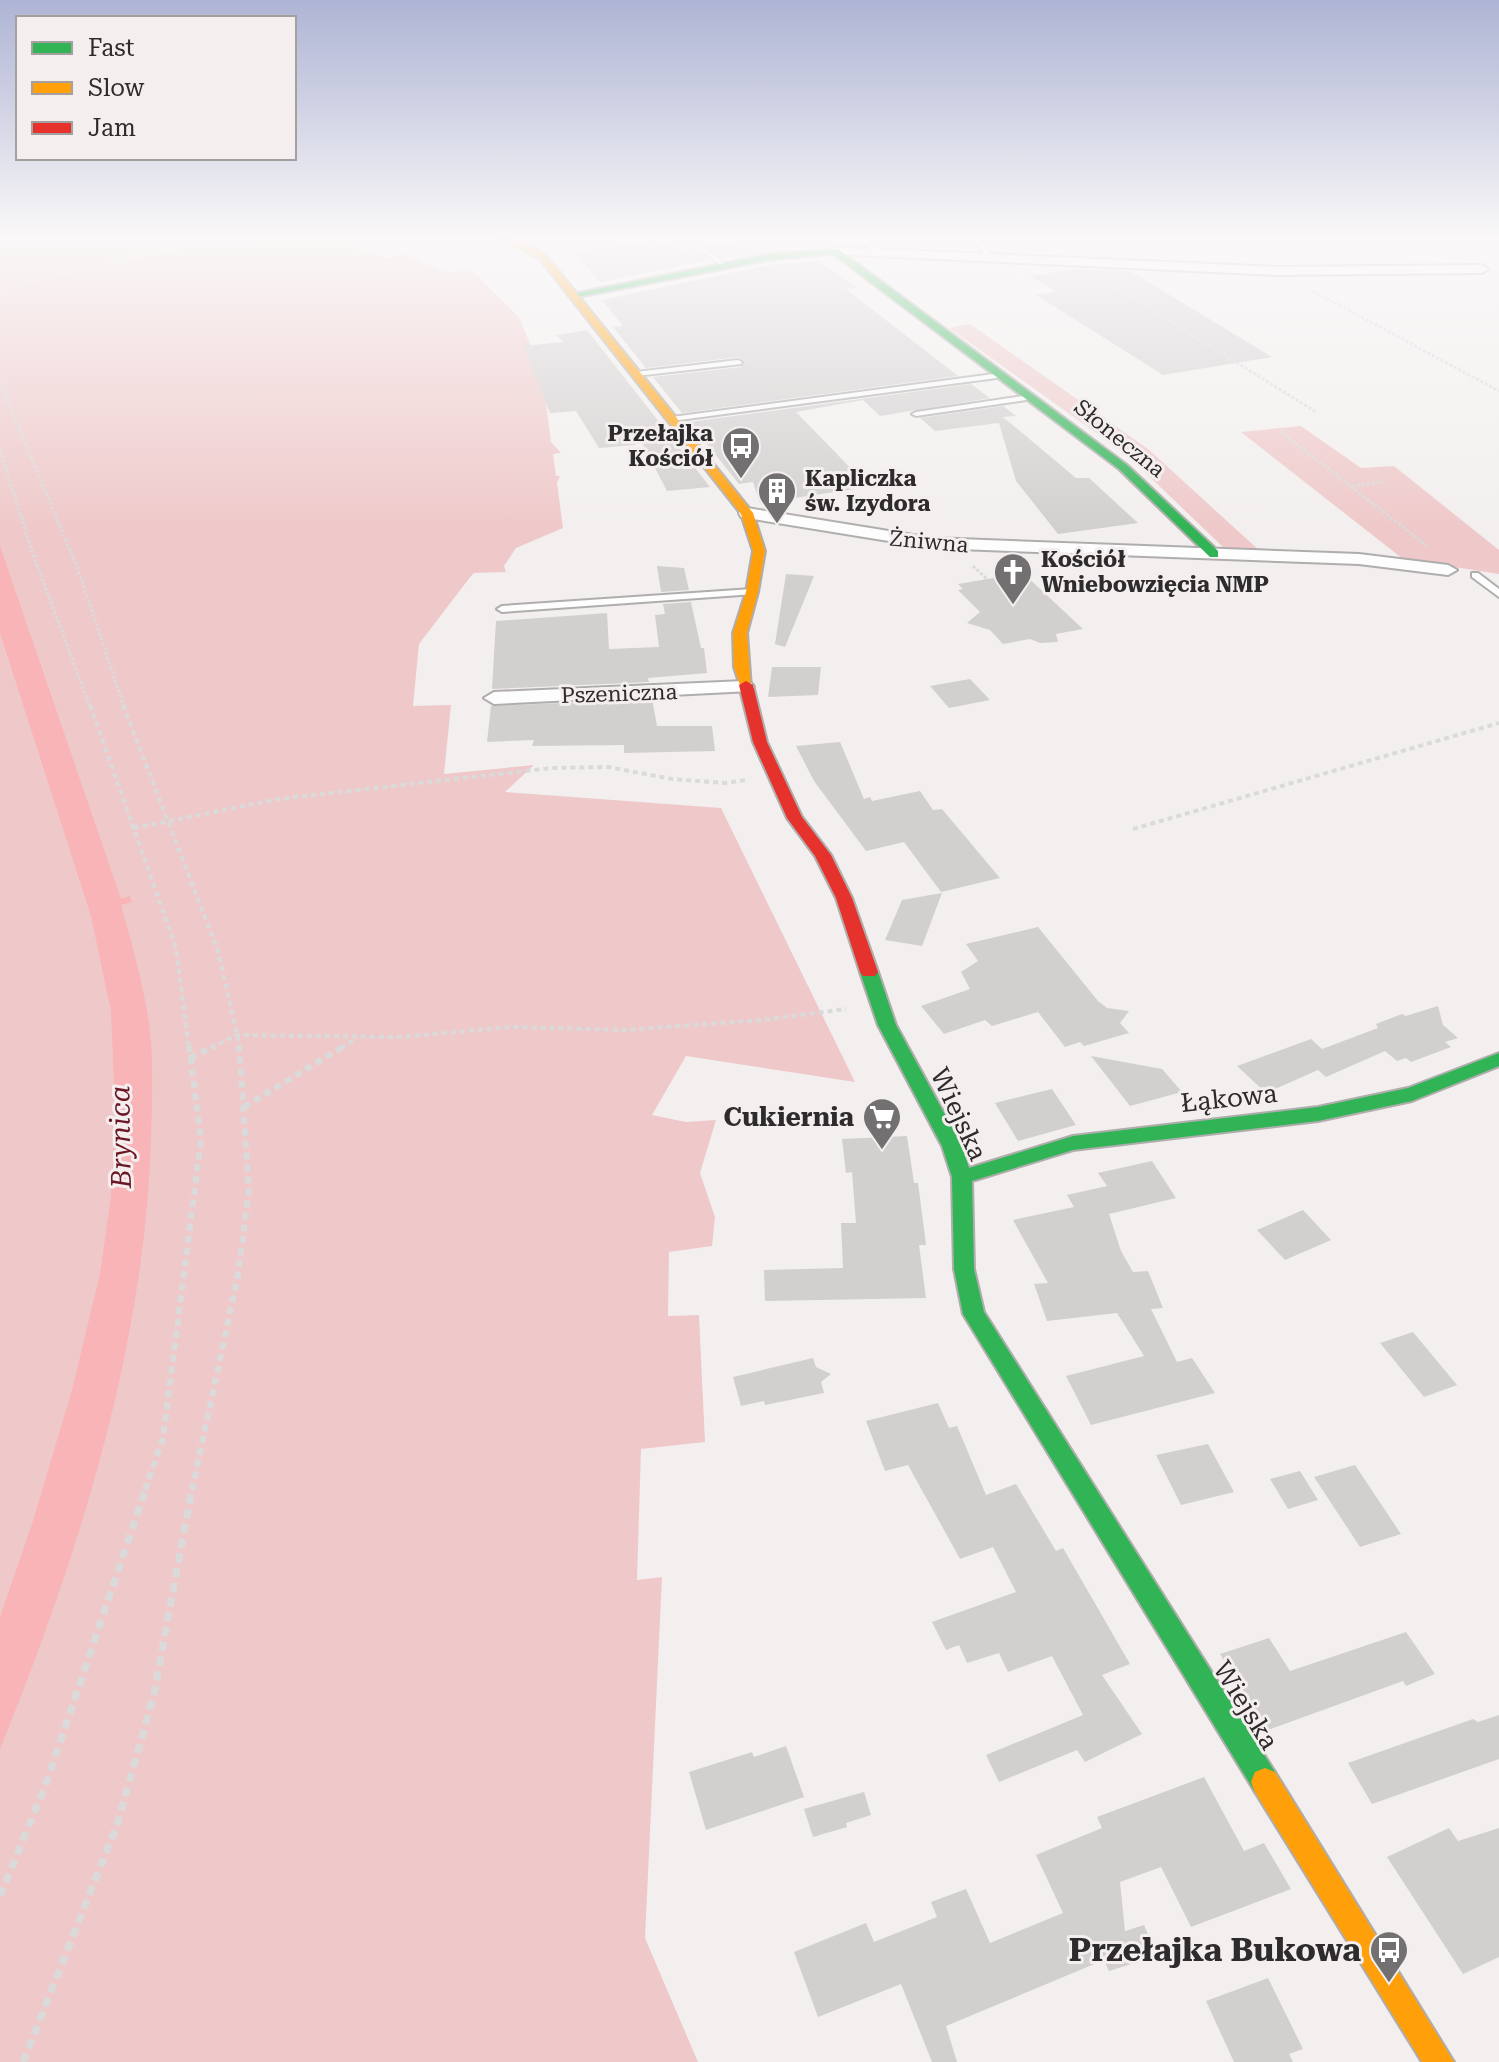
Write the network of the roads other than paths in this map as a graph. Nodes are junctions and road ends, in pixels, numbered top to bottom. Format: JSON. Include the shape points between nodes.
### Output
{"nodes":[{"id":1,"x":605,"y":335,"type":"edge"},
{"id":2,"x":948,"y":335,"type":"edge"},
{"id":3,"x":738,"y":362,"type":"dead end"},
{"id":4,"x":636,"y":374,"type":"junction"},
{"id":5,"x":1001,"y":375,"type":"junction"},
{"id":6,"x":1030,"y":397,"type":"junction"},
{"id":7,"x":916,"y":414,"type":"dead end"},
{"id":8,"x":672,"y":419,"type":"junction"},
{"id":9,"x":747,"y":513,"type":"junction"},
{"id":10,"x":1214,"y":554,"type":"junction"},
{"id":11,"x":1448,"y":570,"type":"road end"},
{"id":12,"x":1475,"y":575,"type":"dead end"},
{"id":13,"x":752,"y":592,"type":"junction"},
{"id":14,"x":1499,"y":594,"type":"edge"},
{"id":15,"x":502,"y":609,"type":"dead end"},
{"id":16,"x":744,"y":687,"type":"junction"},
{"id":17,"x":494,"y":698,"type":"dead end"},
{"id":18,"x":1499,"y":1059,"type":"edge"},
{"id":19,"x":962,"y":1177,"type":"junction"},
{"id":20,"x":1439,"y":2062,"type":"edge"}],
"edges":[{"from":1,"to":4,"type":"street","name":"Wiejska"},
{"from":2,"to":5,"type":"street","name":"Słoneczna"},
{"from":3,"to":4,"type":"lane"},
{"from":4,"to":8,"type":"street","name":"Wiejska"},
{"from":5,"to":6,"type":"street","name":"Słoneczna"},
{"from":5,"to":8,"type":"lane"},
{"from":6,"to":7,"type":"lane"},
{"from":6,"to":10,"type":"street","name":"Słoneczna","via":[[1123,467]]},
{"from":8,"to":9,"type":"street","name":"Wiejska"},
{"from":9,"to":10,"type":"street","name":"Żniwna","via":[[932,543]]},
{"from":9,"to":13,"type":"street","name":"Wiejska","via":[[759,551]]},
{"from":10,"to":11,"type":"street","name":"Żniwna","via":[[1359,559]]},
{"from":12,"to":14,"type":"lane"},
{"from":13,"to":15,"type":"lane"},
{"from":13,"to":16,"type":"street","name":"Wiejska","via":[[740,633]]},
{"from":16,"to":17,"type":"street","name":"Pszeniczna"},
{"from":16,"to":19,"type":"street","name":"Wiejska","via":[[775,777],[837,884],[887,1025],[952,1146]]},
{"from":18,"to":19,"type":"street","name":"Łąkowa","via":[[1412,1094],[1318,1114],[1073,1143]]},
{"from":19,"to":20,"type":"street","name":"Wiejska","via":[[964,1269],[974,1314]]}]}
